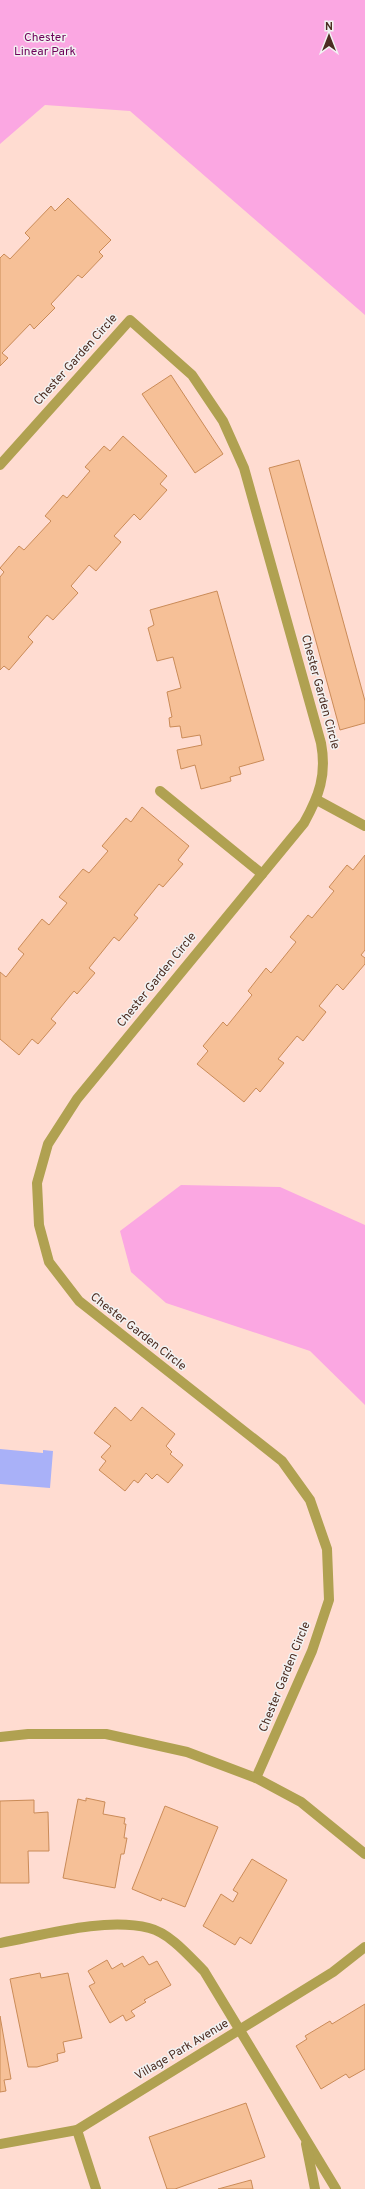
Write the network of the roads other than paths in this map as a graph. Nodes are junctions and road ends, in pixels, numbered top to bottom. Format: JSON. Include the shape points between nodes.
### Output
{"nodes":[{"id":1,"x":0,"y":465,"type":"edge"},
{"id":2,"x":160,"y":791,"type":"dead end"},
{"id":3,"x":317,"y":800,"type":"junction"},
{"id":4,"x":365,"y":826,"type":"edge"},
{"id":5,"x":262,"y":874,"type":"junction"},
{"id":6,"x":0,"y":1737,"type":"edge"},
{"id":7,"x":256,"y":1778,"type":"junction"},
{"id":8,"x":365,"y":1854,"type":"edge"},
{"id":9,"x":0,"y":1943,"type":"edge"},
{"id":10,"x":365,"y":1947,"type":"edge"},
{"id":11,"x":239,"y":2031,"type":"junction"},
{"id":12,"x":77,"y":2130,"type":"junction"},
{"id":13,"x":305,"y":2137,"type":"junction"},
{"id":14,"x":0,"y":2144,"type":"edge"},
{"id":15,"x":96,"y":2189,"type":"edge"},
{"id":16,"x":315,"y":2189,"type":"edge"},
{"id":17,"x":336,"y":2189,"type":"edge"}],
"edges":[{"from":1,"to":3,"type":"street","name":"Chester Garden Circle","via":[[130,320],[192,375],[223,421],[244,468],[321,743],[324,763]]},
{"from":2,"to":5,"type":"street"},
{"from":3,"to":4,"type":"street"},
{"from":3,"to":5,"type":"street","name":"Chester Garden Circle","via":[[304,823]]},
{"from":5,"to":7,"type":"street","name":"Chester Garden Circle","via":[[77,1099],[48,1144],[37,1183],[39,1225],[49,1262],[79,1301],[282,1461],[310,1500],[327,1549],[329,1600],[312,1651]]},
{"from":6,"to":7,"type":"street","via":[[28,1734],[106,1734],[187,1752]]},
{"from":7,"to":8,"type":"street","via":[[301,1802]]},
{"from":9,"to":11,"type":"street","via":[[109,1924],[150,1928],[178,1945],[204,1971]]},
{"from":10,"to":11,"type":"street","name":"Village Park Avenue","via":[[333,1972]]},
{"from":11,"to":12,"type":"street","name":"Village Park Avenue"},
{"from":11,"to":13,"type":"street"},
{"from":12,"to":14,"type":"street","name":"Village Park Avenue"},
{"from":12,"to":15,"type":"street"},
{"from":13,"to":16,"type":"street"},
{"from":13,"to":17,"type":"street"}]}
